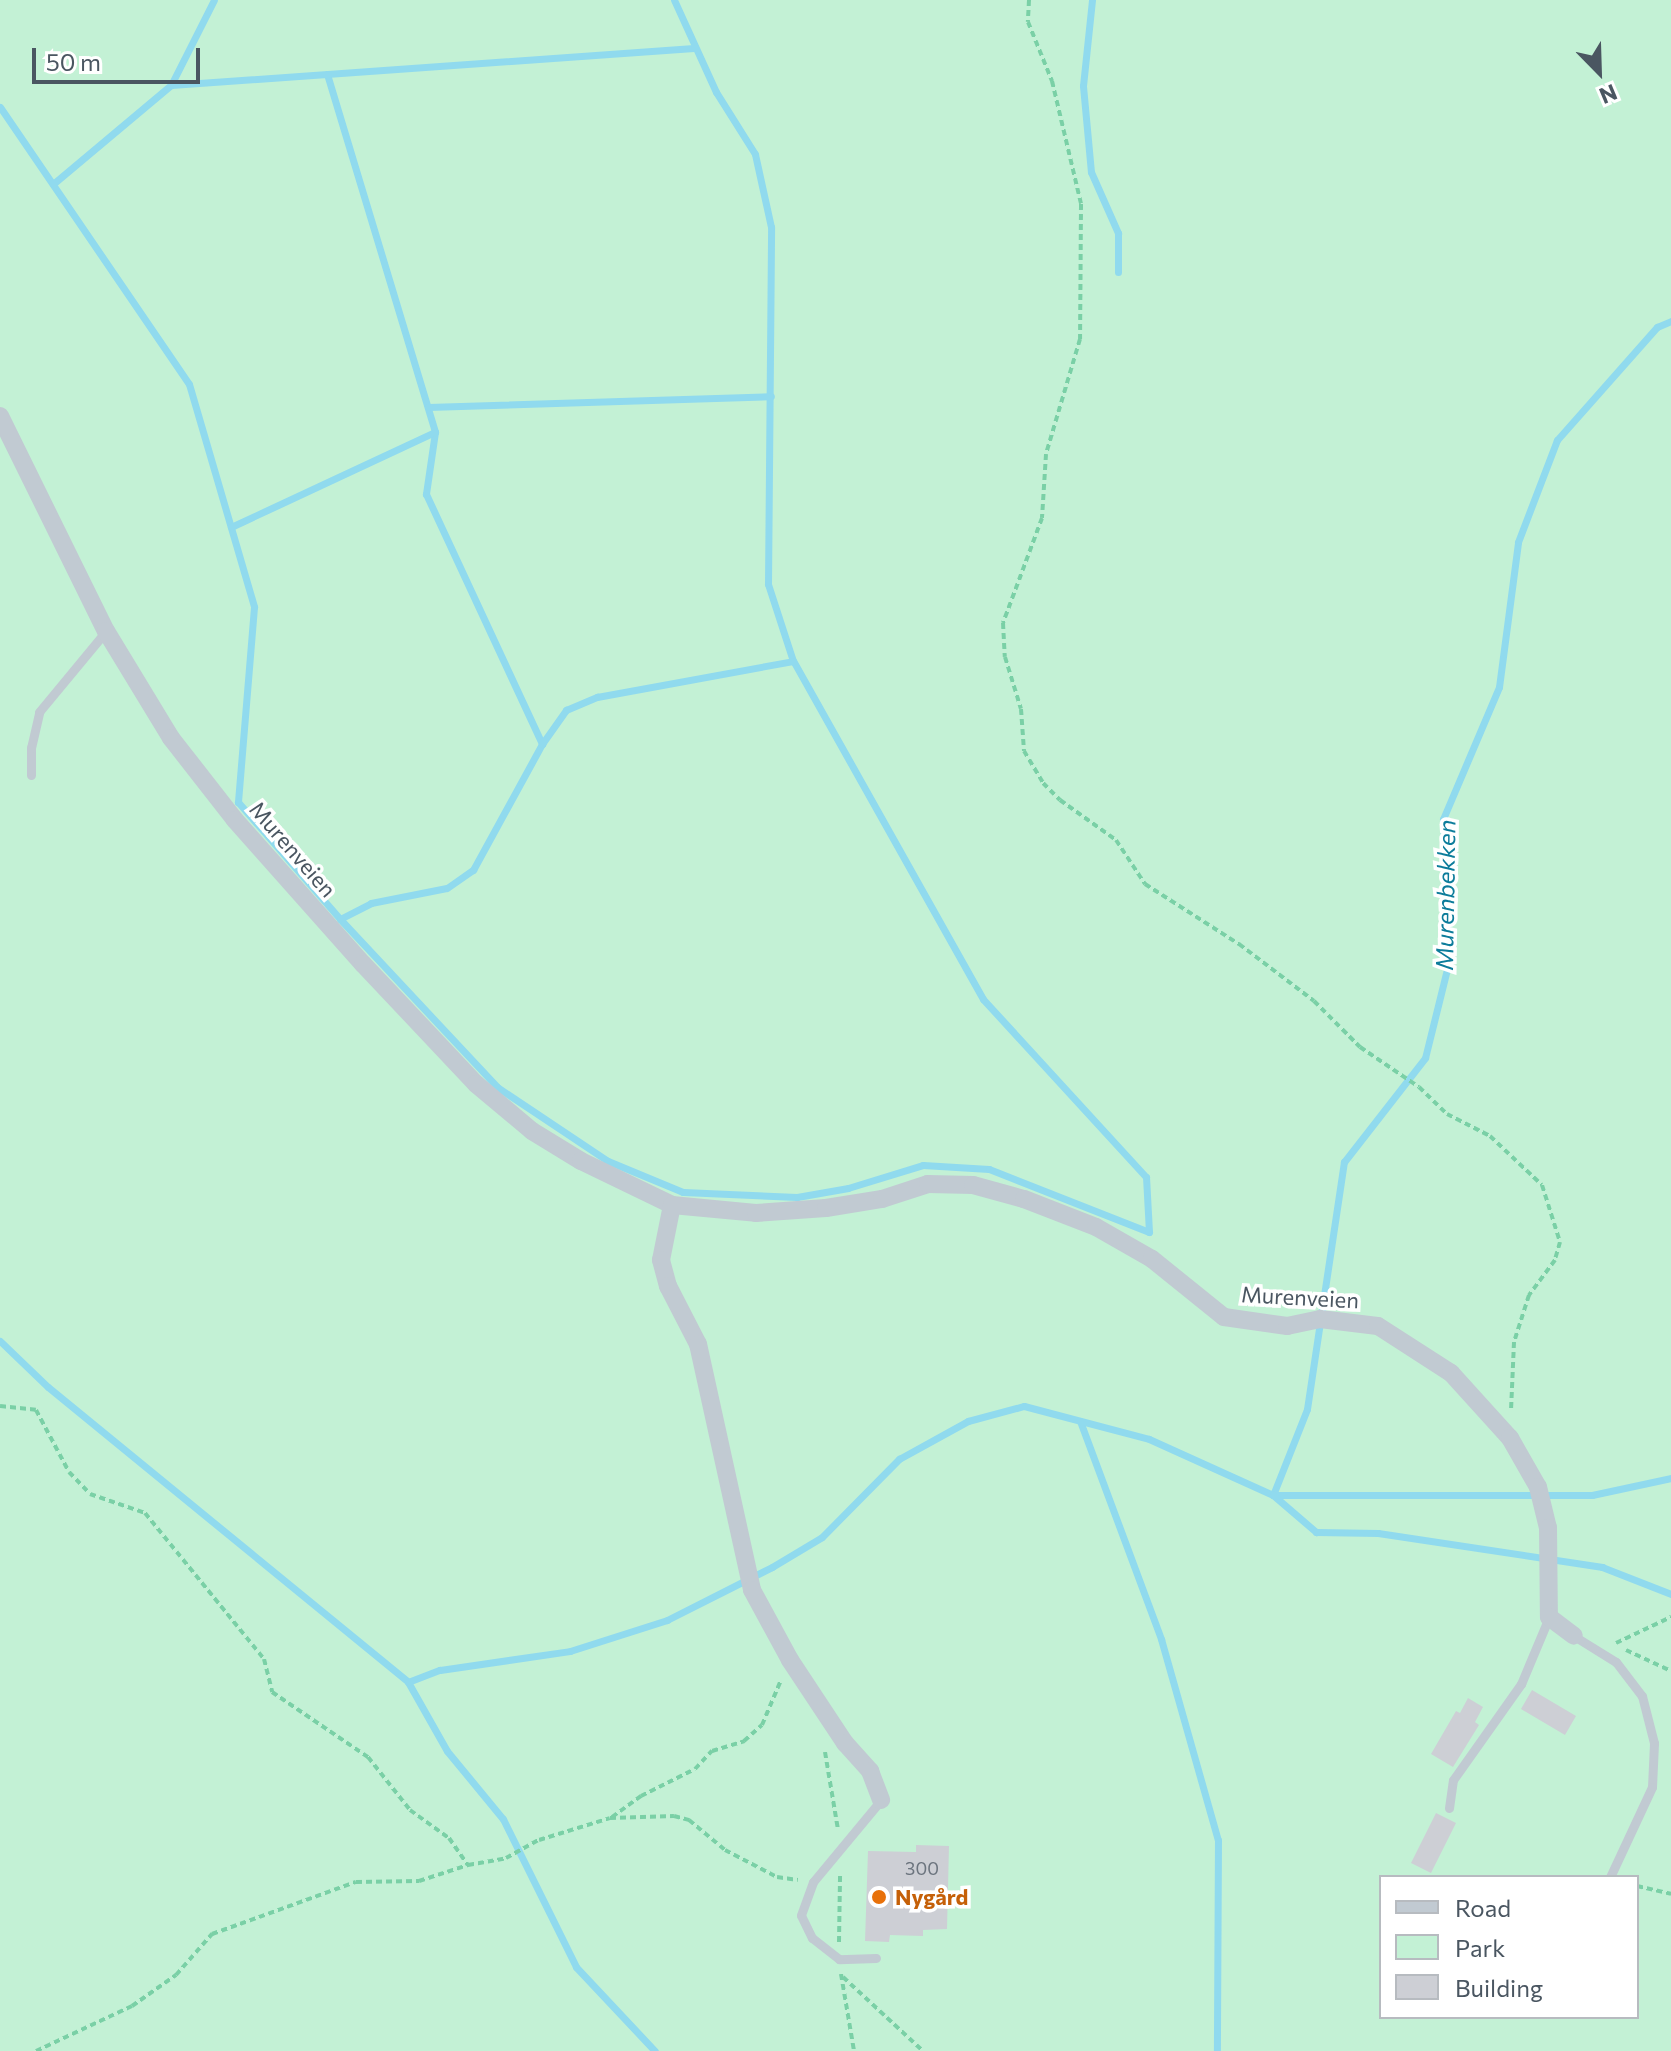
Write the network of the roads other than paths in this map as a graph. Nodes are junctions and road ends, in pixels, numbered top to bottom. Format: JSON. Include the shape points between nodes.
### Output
{"nodes":[{"id":1,"x":0,"y":416,"type":"edge"},
{"id":2,"x":106,"y":631,"type":"junction"},
{"id":3,"x":31,"y":775,"type":"dead end"},
{"id":4,"x":672,"y":1205,"type":"junction"},
{"id":5,"x":1549,"y":1617,"type":"junction"},
{"id":6,"x":1574,"y":1636,"type":"joint"},
{"id":7,"x":881,"y":1800,"type":"joint"},
{"id":8,"x":1449,"y":1808,"type":"dead end"},
{"id":9,"x":1611,"y":1875,"type":"edge"},
{"id":10,"x":876,"y":1958,"type":"dead end"}],
"edges":[{"from":1,"to":2,"type":"street","name":"Murenveien"},
{"from":2,"to":3,"type":"lane","via":[[39,712]]},
{"from":2,"to":4,"type":"street","name":"Murenveien","via":[[171,738],[235,820],[476,1084],[532,1131]]},
{"from":4,"to":5,"type":"street","name":"Murenveien","via":[[756,1213],[882,1199],[928,1184],[973,1185],[1096,1227],[1152,1259],[1224,1317],[1287,1326],[1320,1319],[1378,1326],[1451,1373],[1510,1438],[1538,1487],[1548,1528]]},
{"from":4,"to":7,"type":"street","via":[[661,1260],[668,1286],[698,1344],[752,1590],[790,1660],[870,1771]]},
{"from":5,"to":6,"type":"street"},
{"from":5,"to":8,"type":"lane","via":[[1521,1684],[1453,1780]]},
{"from":6,"to":9,"type":"lane","via":[[1616,1662],[1642,1696],[1654,1743],[1652,1787]]},
{"from":7,"to":10,"type":"lane","via":[[813,1882],[804,1901],[804,1927],[812,1938],[839,1959]]}]}
